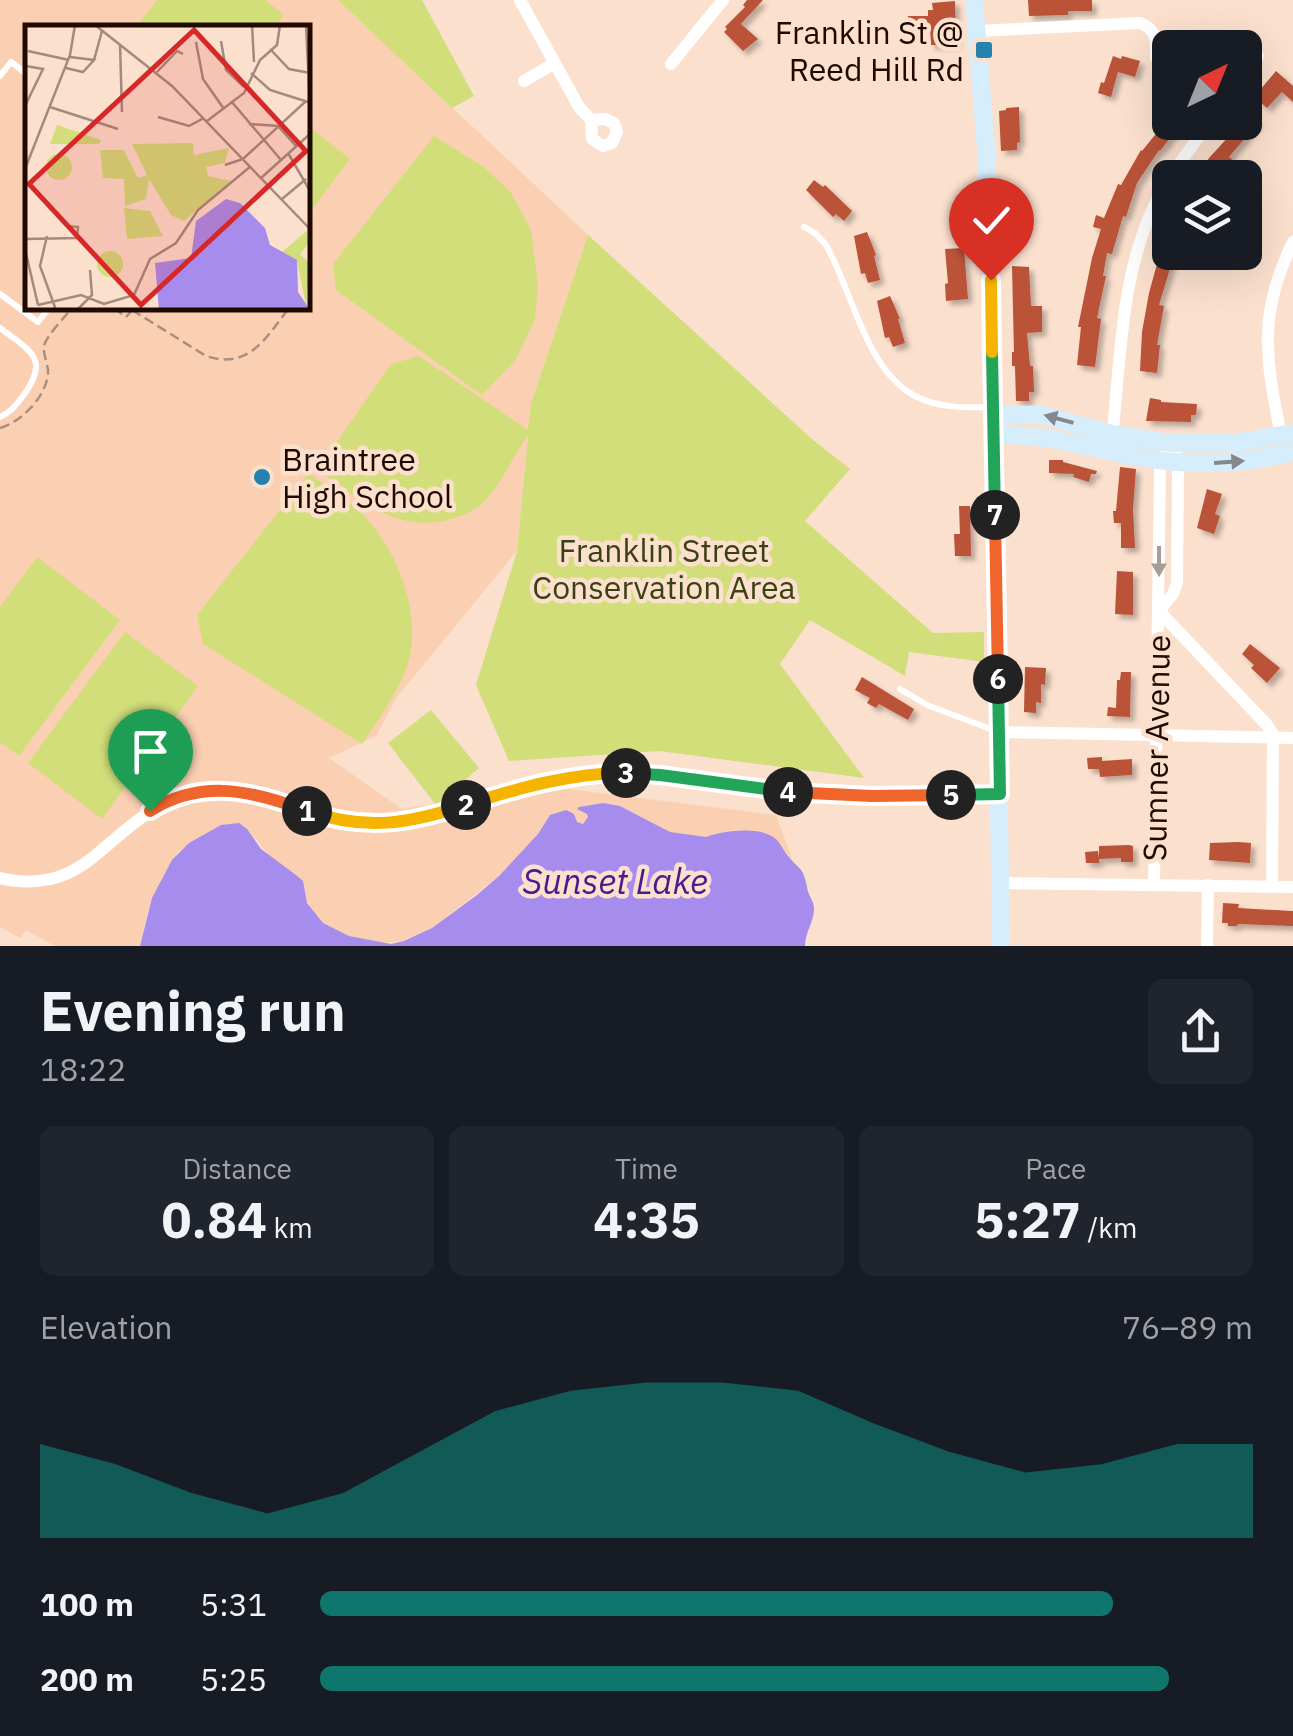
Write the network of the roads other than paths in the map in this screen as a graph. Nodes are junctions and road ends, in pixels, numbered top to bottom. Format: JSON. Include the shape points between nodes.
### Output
{"nodes":[{"id":1,"x":520,"y":0,"type":"edge"},
{"id":2,"x":723,"y":0,"type":"edge"},
{"id":3,"x":974,"y":0,"type":"edge"},
{"id":4,"x":977,"y":31,"type":"junction"},
{"id":5,"x":1152,"y":31,"type":"edge"},
{"id":6,"x":555,"y":63,"type":"junction"},
{"id":7,"x":671,"y":64,"type":"dead end"},
{"id":8,"x":25,"y":73,"type":"edge"},
{"id":9,"x":0,"y":76,"type":"edge"},
{"id":10,"x":524,"y":80,"type":"dead end"},
{"id":11,"x":591,"y":120,"type":"dead end"},
{"id":12,"x":1197,"y":140,"type":"edge"},
{"id":13,"x":804,"y":227,"type":"dead end"},
{"id":14,"x":1293,"y":242,"type":"edge"},
{"id":15,"x":0,"y":294,"type":"edge"},
{"id":16,"x":47,"y":310,"type":"edge"},
{"id":17,"x":0,"y":328,"type":"edge"},
{"id":18,"x":994,"y":410,"type":"junction"},
{"id":19,"x":0,"y":417,"type":"edge"},
{"id":20,"x":1287,"y":434,"type":"edge"},
{"id":21,"x":994,"y":435,"type":"junction"},
{"id":22,"x":1112,"y":442,"type":"junction"},
{"id":23,"x":1171,"y":443,"type":"junction"},
{"id":24,"x":1293,"y":452,"type":"edge"},
{"id":25,"x":1170,"y":461,"type":"junction"},
{"id":26,"x":1159,"y":612,"type":"junction"},
{"id":27,"x":900,"y":689,"type":"dead end"},
{"id":28,"x":999,"y":732,"type":"junction"},
{"id":29,"x":1158,"y":736,"type":"junction"},
{"id":30,"x":1273,"y":737,"type":"junction"},
{"id":31,"x":1293,"y":738,"type":"edge"},
{"id":32,"x":1000,"y":794,"type":"junction"},
{"id":33,"x":0,"y":878,"type":"edge"},
{"id":34,"x":1001,"y":883,"type":"junction"},
{"id":35,"x":1154,"y":884,"type":"junction"},
{"id":36,"x":1208,"y":885,"type":"junction"},
{"id":37,"x":1272,"y":886,"type":"junction"},
{"id":38,"x":1293,"y":887,"type":"edge"},
{"id":39,"x":1002,"y":946,"type":"edge"},
{"id":40,"x":1207,"y":946,"type":"edge"}],
"edges":[{"from":1,"to":6,"type":"street"},
{"from":2,"to":7,"type":"street"},
{"from":3,"to":4,"type":"main road"},
{"from":4,"to":5,"type":"street","via":[[1140,23]]},
{"from":4,"to":18,"type":"main road"},
{"from":6,"to":10,"type":"street"},
{"from":6,"to":11,"type":"street"},
{"from":8,"to":9,"type":"lane","via":[[10,62]]},
{"from":12,"to":22,"type":"street","via":[[1164,187],[1138,248]]},
{"from":13,"to":18,"type":"lane","via":[[826,245],[870,344],[905,389],[925,400]]},
{"from":14,"to":20,"type":"street","via":[[1267,330],[1270,375]]},
{"from":15,"to":16,"type":"lane","via":[[38,322]]},
{"from":17,"to":19,"type":"lane","via":[[30,351],[37,368],[34,382]]},
{"from":18,"to":21,"type":"main road"},
{"from":22,"to":18,"type":"main road","one_way":true,"via":[[1042,415]]},
{"from":20,"to":23,"type":"main road"},
{"from":21,"to":22,"type":"main road"},
{"from":21,"to":28,"type":"main road"},
{"from":22,"to":23,"type":"main road"},
{"from":22,"to":25,"type":"main road"},
{"from":23,"to":25,"type":"street","name":"Sumner Avenue"},
{"from":25,"to":24,"type":"main road","one_way":true,"via":[[1231,462]]},
{"from":25,"to":26,"type":"street","name":"Sumner Avenue","via":[[1160,478]]},
{"from":26,"to":29,"type":"street","name":"Sumner Avenue"},
{"from":26,"to":30,"type":"street"},
{"from":27,"to":28,"type":"lane","via":[[926,706]]},
{"from":28,"to":29,"type":"street"},
{"from":28,"to":32,"type":"main road"},
{"from":29,"to":30,"type":"street"},
{"from":29,"to":35,"type":"street","name":"Sumner Avenue"},
{"from":30,"to":31,"type":"street"},
{"from":30,"to":37,"type":"street"},
{"from":32,"to":33,"type":"street","via":[[821,794],[608,773],[550,780],[386,824],[332,818],[252,792],[216,791],[158,806],[68,874],[35,881]]},
{"from":32,"to":34,"type":"main road"},
{"from":34,"to":35,"type":"street"},
{"from":34,"to":39,"type":"main road"},
{"from":35,"to":36,"type":"street"},
{"from":36,"to":37,"type":"street"},
{"from":36,"to":40,"type":"street"},
{"from":37,"to":38,"type":"street"}]}
